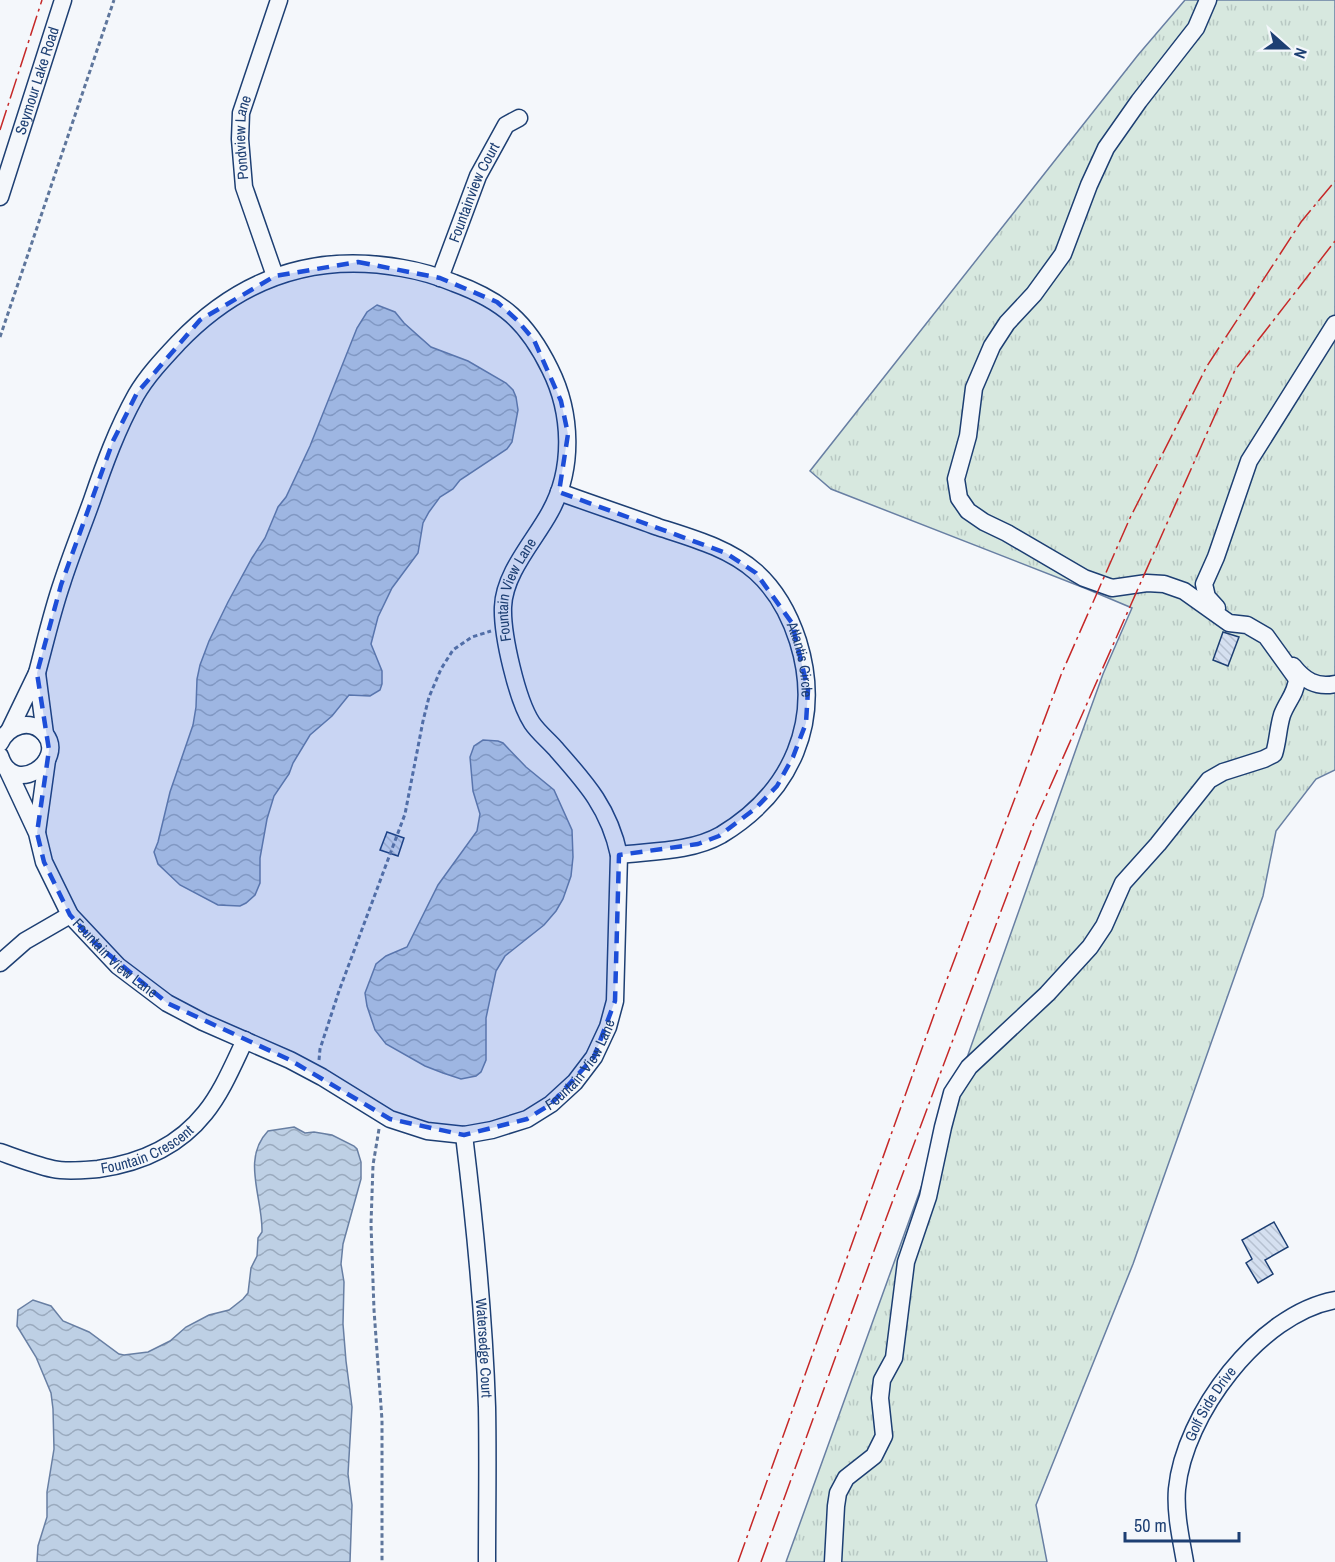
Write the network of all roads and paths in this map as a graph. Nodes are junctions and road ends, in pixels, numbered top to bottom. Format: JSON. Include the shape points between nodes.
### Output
{"nodes":[{"id":1,"x":63,"y":0,"type":"edge"},
{"id":2,"x":114,"y":0,"type":"edge"},
{"id":3,"x":279,"y":0,"type":"edge"},
{"id":4,"x":1208,"y":0,"type":"edge"},
{"id":5,"x":519,"y":118,"type":"dead end"},
{"id":6,"x":0,"y":197,"type":"edge"},
{"id":7,"x":275,"y":276,"type":"junction"},
{"id":8,"x":440,"y":278,"type":"junction"},
{"id":9,"x":1335,"y":324,"type":"edge"},
{"id":10,"x":0,"y":337,"type":"edge"},
{"id":11,"x":559,"y":492,"type":"junction"},
{"id":12,"x":504,"y":628,"type":"junction"},
{"id":13,"x":37,"y":673,"type":"junction"},
{"id":14,"x":1335,"y":684,"type":"edge"},
{"id":15,"x":45,"y":734,"type":"junction"},
{"id":16,"x":4,"y":735,"type":"edge"},
{"id":17,"x":47,"y":760,"type":"junction"},
{"id":18,"x":3,"y":764,"type":"edge"},
{"id":19,"x":37,"y":832,"type":"junction"},
{"id":20,"x":619,"y":855,"type":"junction"},
{"id":21,"x":70,"y":915,"type":"junction"},
{"id":22,"x":0,"y":963,"type":"edge"},
{"id":23,"x":245,"y":1040,"type":"junction"},
{"id":24,"x":317,"y":1074,"type":"junction"},
{"id":25,"x":385,"y":1116,"type":"junction"},
{"id":26,"x":464,"y":1135,"type":"junction"},
{"id":27,"x":0,"y":1152,"type":"edge"},
{"id":28,"x":1335,"y":1300,"type":"edge"},
{"id":29,"x":382,"y":1562,"type":"edge"},
{"id":30,"x":487,"y":1562,"type":"edge"},
{"id":31,"x":833,"y":1562,"type":"edge"},
{"id":32,"x":1185,"y":1562,"type":"edge"}],
"edges":[{"from":1,"to":6,"type":"street","name":"Seymour Lake Road"},
{"from":2,"to":10,"type":"path"},
{"from":3,"to":7,"type":"street","name":"Pondview Lane","via":[[241,113],[240,139],[244,188]]},
{"from":4,"to":31,"type":"street","via":[[1196,28],[1106,148],[1063,254],[992,346],[974,388],[968,436],[956,479],[959,498],[968,510],[1084,578],[1112,588],[1164,584],[1184,591],[1229,622],[1247,625],[1266,636],[1297,679],[1296,691],[1282,716],[1274,754],[1209,780],[1123,883],[1090,947],[1047,994],[969,1067],[952,1094],[928,1197],[906,1262],[894,1358],[882,1380],[884,1436],[874,1456],[846,1478],[838,1493]]},
{"from":5,"to":8,"type":"street","name":"Fountainview Court","via":[[506,125],[478,176]]},
{"from":7,"to":8,"type":"street","name":"Fountain View Lane","via":[[324,264],[358,262],[419,270]]},
{"from":7,"to":13,"type":"street","name":"Fountain View Lane","via":[[200,320],[137,393],[113,441],[62,585]]},
{"from":8,"to":11,"type":"street","name":"Fountain View Lane","via":[[496,302],[534,340],[552,374],[568,434]]},
{"from":9,"to":14,"type":"street","via":[[1249,461],[1204,584],[1215,607],[1232,618],[1260,622],[1267,628],[1295,669],[1311,683]]},
{"from":11,"to":12,"type":"street","name":"Fountain View Lane","via":[[513,572],[503,604]]},
{"from":11,"to":20,"type":"street","name":"Atlantis Circle","via":[[726,552],[756,573],[778,598],[792,623],[804,660],[808,690],[806,723],[777,786],[738,824],[718,836],[680,848]]},
{"from":12,"to":20,"type":"street","name":"Fountain View Lane","via":[[515,681],[532,722],[590,787],[606,813]]},
{"from":12,"to":24,"type":"path","via":[[472,637],[453,650],[429,697],[405,814],[339,991],[320,1049]]},
{"from":13,"to":15,"type":"street","name":"Fountain View Lane"},
{"from":13,"to":16,"type":"street","name":"Fountain View Lane"},
{"from":15,"to":16,"type":"street","via":[[23,724]]},
{"from":15,"to":17,"type":"street","name":"Fountain View Lane"},
{"from":17,"to":18,"type":"street","via":[[41,768],[26,775]]},
{"from":17,"to":19,"type":"street","name":"Fountain View Lane"},
{"from":18,"to":19,"type":"street","name":"Fountain View Lane"},
{"from":19,"to":21,"type":"street","name":"Fountain View Lane","via":[[44,862]]},
{"from":20,"to":26,"type":"street","name":"Fountain View Lane","via":[[615,1001],[594,1058],[575,1082],[527,1119]]},
{"from":21,"to":22,"type":"street","via":[[26,941]]},
{"from":21,"to":23,"type":"street","name":"Fountain View Lane","via":[[118,966],[167,1003]]},
{"from":23,"to":24,"type":"street","name":"Fountain View Lane"},
{"from":23,"to":27,"type":"street","name":"Fountain Crescent","via":[[206,1112],[182,1137],[157,1153],[132,1163],[85,1170],[55,1169]]},
{"from":24,"to":25,"type":"street","name":"Fountain View Lane"},
{"from":25,"to":26,"type":"street","name":"Fountain View Lane","via":[[427,1131]]},
{"from":25,"to":29,"type":"path","via":[[378,1131],[373,1165],[371,1224],[382,1420]]},
{"from":26,"to":30,"type":"street","name":"Watersedge Court","via":[[483,1317]]},
{"from":28,"to":32,"type":"street","name":"Golf Side Drive","via":[[1301,1311],[1276,1325],[1231,1370],[1213,1397],[1193,1433],[1177,1490]]}]}
